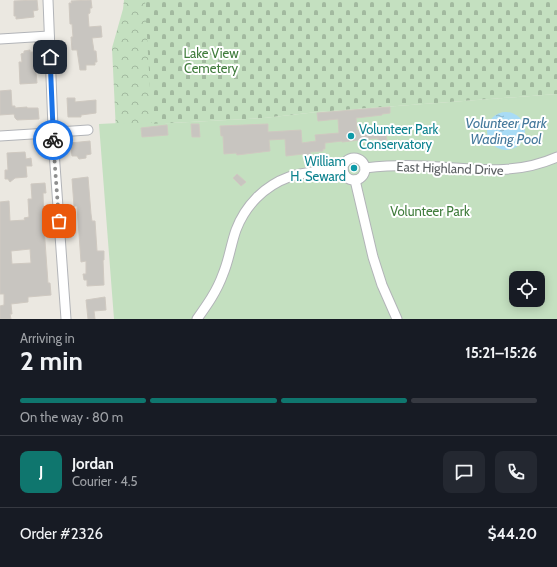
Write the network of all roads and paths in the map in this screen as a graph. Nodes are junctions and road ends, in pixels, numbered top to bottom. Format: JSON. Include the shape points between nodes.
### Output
{"nodes":[{"id":1,"x":48,"y":0,"type":"edge"},
{"id":2,"x":49,"y":36,"type":"junction"},
{"id":3,"x":0,"y":39,"type":"edge"},
{"id":4,"x":88,"y":130,"type":"dead end"},
{"id":5,"x":53,"y":132,"type":"junction"},
{"id":6,"x":0,"y":136,"type":"edge"},
{"id":7,"x":557,"y":157,"type":"edge"},
{"id":8,"x":365,"y":168,"type":"junction"},
{"id":9,"x":343,"y":169,"type":"junction"},
{"id":10,"x":355,"y":180,"type":"junction"},
{"id":11,"x":198,"y":317,"type":"edge"},
{"id":12,"x":66,"y":319,"type":"edge"},
{"id":13,"x":397,"y":319,"type":"edge"}],
"edges":[{"from":1,"to":2,"type":"street"},
{"from":2,"to":3,"type":"street"},
{"from":2,"to":5,"type":"street"},
{"from":4,"to":5,"type":"street"},
{"from":5,"to":6,"type":"street"},
{"from":5,"to":12,"type":"street"},
{"from":7,"to":8,"type":"street","name":"East Highland Drive","via":[[539,164],[491,171],[399,165]]},
{"from":8,"to":9,"type":"street","via":[[362,161],[353,158],[346,162]]},
{"from":8,"to":10,"type":"street","via":[[364,174]]},
{"from":9,"to":10,"type":"street","via":[[346,175]]},
{"from":9,"to":11,"type":"street","via":[[308,172],[289,177],[271,186],[256,198],[240,221],[223,275],[213,296]]},
{"from":10,"to":13,"type":"street","via":[[373,257]]}]}
